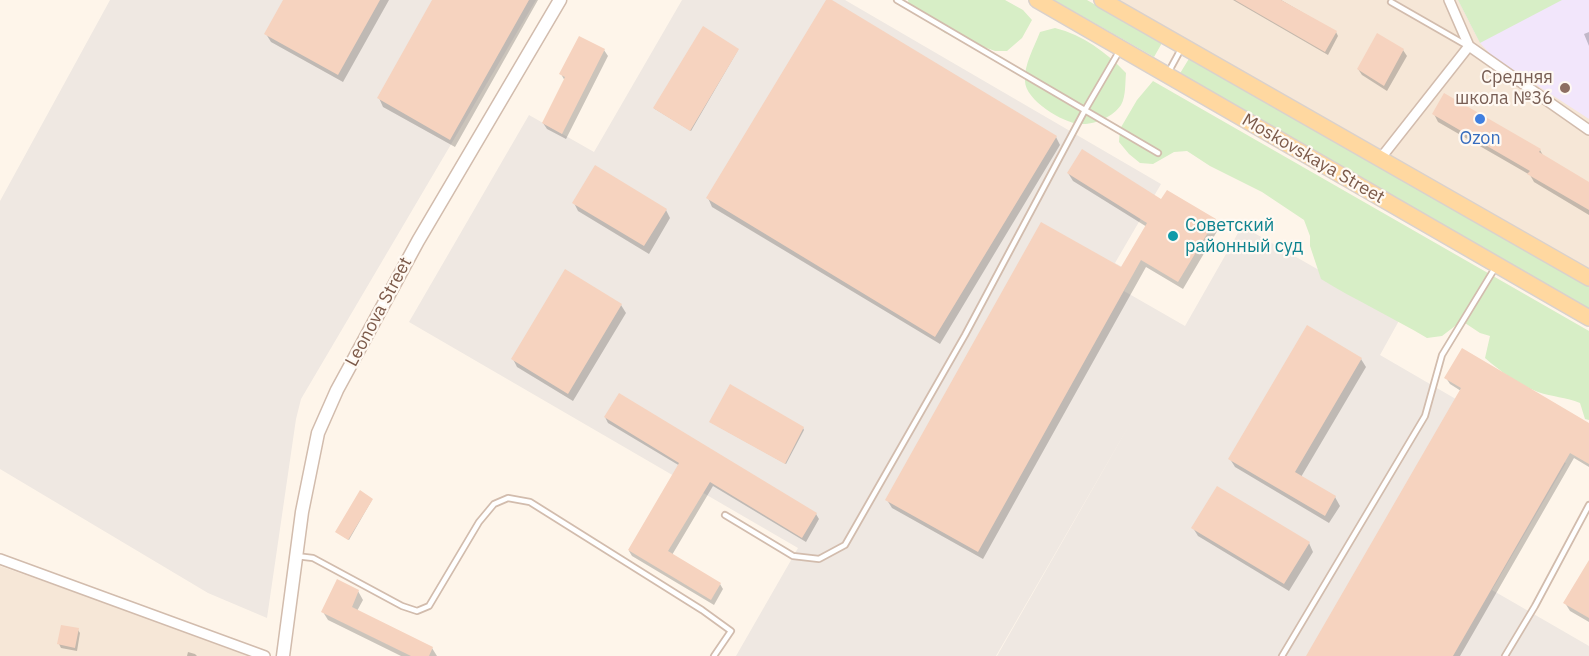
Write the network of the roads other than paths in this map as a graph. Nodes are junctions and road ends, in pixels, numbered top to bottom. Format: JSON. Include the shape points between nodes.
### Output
{"nodes":[{"id":1,"x":560,"y":0,"type":"edge"},
{"id":2,"x":897,"y":0,"type":"edge"},
{"id":3,"x":1037,"y":0,"type":"edge"},
{"id":4,"x":1102,"y":0,"type":"edge"},
{"id":5,"x":1449,"y":0,"type":"edge"},
{"id":6,"x":1390,"y":2,"type":"edge"},
{"id":7,"x":1183,"y":46,"type":"junction"},
{"id":8,"x":1469,"y":46,"type":"junction"},
{"id":9,"x":1121,"y":48,"type":"junction"},
{"id":10,"x":1166,"y":75,"type":"junction"},
{"id":11,"x":1085,"y":110,"type":"junction"},
{"id":12,"x":1589,"y":130,"type":"edge"},
{"id":13,"x":1158,"y":153,"type":"dead end"},
{"id":14,"x":1380,"y":159,"type":"junction"},
{"id":15,"x":1497,"y":265,"type":"junction"},
{"id":16,"x":1589,"y":278,"type":"edge"},
{"id":17,"x":1589,"y":318,"type":"edge"},
{"id":18,"x":1589,"y":505,"type":"edge"},
{"id":19,"x":724,"y":515,"type":"dead end"},
{"id":20,"x":296,"y":556,"type":"junction"},
{"id":21,"x":0,"y":559,"type":"edge"},
{"id":22,"x":265,"y":656,"type":"edge"},
{"id":23,"x":283,"y":656,"type":"edge"},
{"id":24,"x":714,"y":656,"type":"edge"},
{"id":25,"x":1282,"y":656,"type":"edge"},
{"id":26,"x":1504,"y":656,"type":"edge"}],
"edges":[{"from":1,"to":20,"type":"street","name":"Leonova Street","via":[[418,241],[337,390],[316,443]]},
{"from":2,"to":11,"type":"lane"},
{"from":3,"to":9,"type":"main road","name":"Moskovskaya Street"},
{"from":4,"to":7,"type":"main road","name":"Moskovskaya Street"},
{"from":5,"to":8,"type":"street"},
{"from":6,"to":8,"type":"lane"},
{"from":7,"to":10,"type":"lane"},
{"from":7,"to":14,"type":"main road","name":"Moskovskaya Street"},
{"from":8,"to":12,"type":"street"},
{"from":8,"to":14,"type":"street"},
{"from":9,"to":10,"type":"main road","name":"Moskovskaya Street"},
{"from":9,"to":11,"type":"lane"},
{"from":10,"to":15,"type":"main road","name":"Moskovskaya Street"},
{"from":11,"to":13,"type":"lane"},
{"from":11,"to":19,"type":"lane","via":[[845,545],[819,559],[793,556]]},
{"from":14,"to":16,"type":"main road","name":"Moskovskaya Street"},
{"from":15,"to":17,"type":"main road","name":"Moskovskaya Street"},
{"from":15,"to":25,"type":"lane","via":[[1443,355],[1425,416]]},
{"from":18,"to":26,"type":"lane"},
{"from":20,"to":23,"type":"street","name":"Leonova Street"},
{"from":20,"to":24,"type":"lane","via":[[313,558],[417,611],[429,606],[494,504],[508,498],[530,502],[731,630]]},
{"from":21,"to":22,"type":"street"}]}
